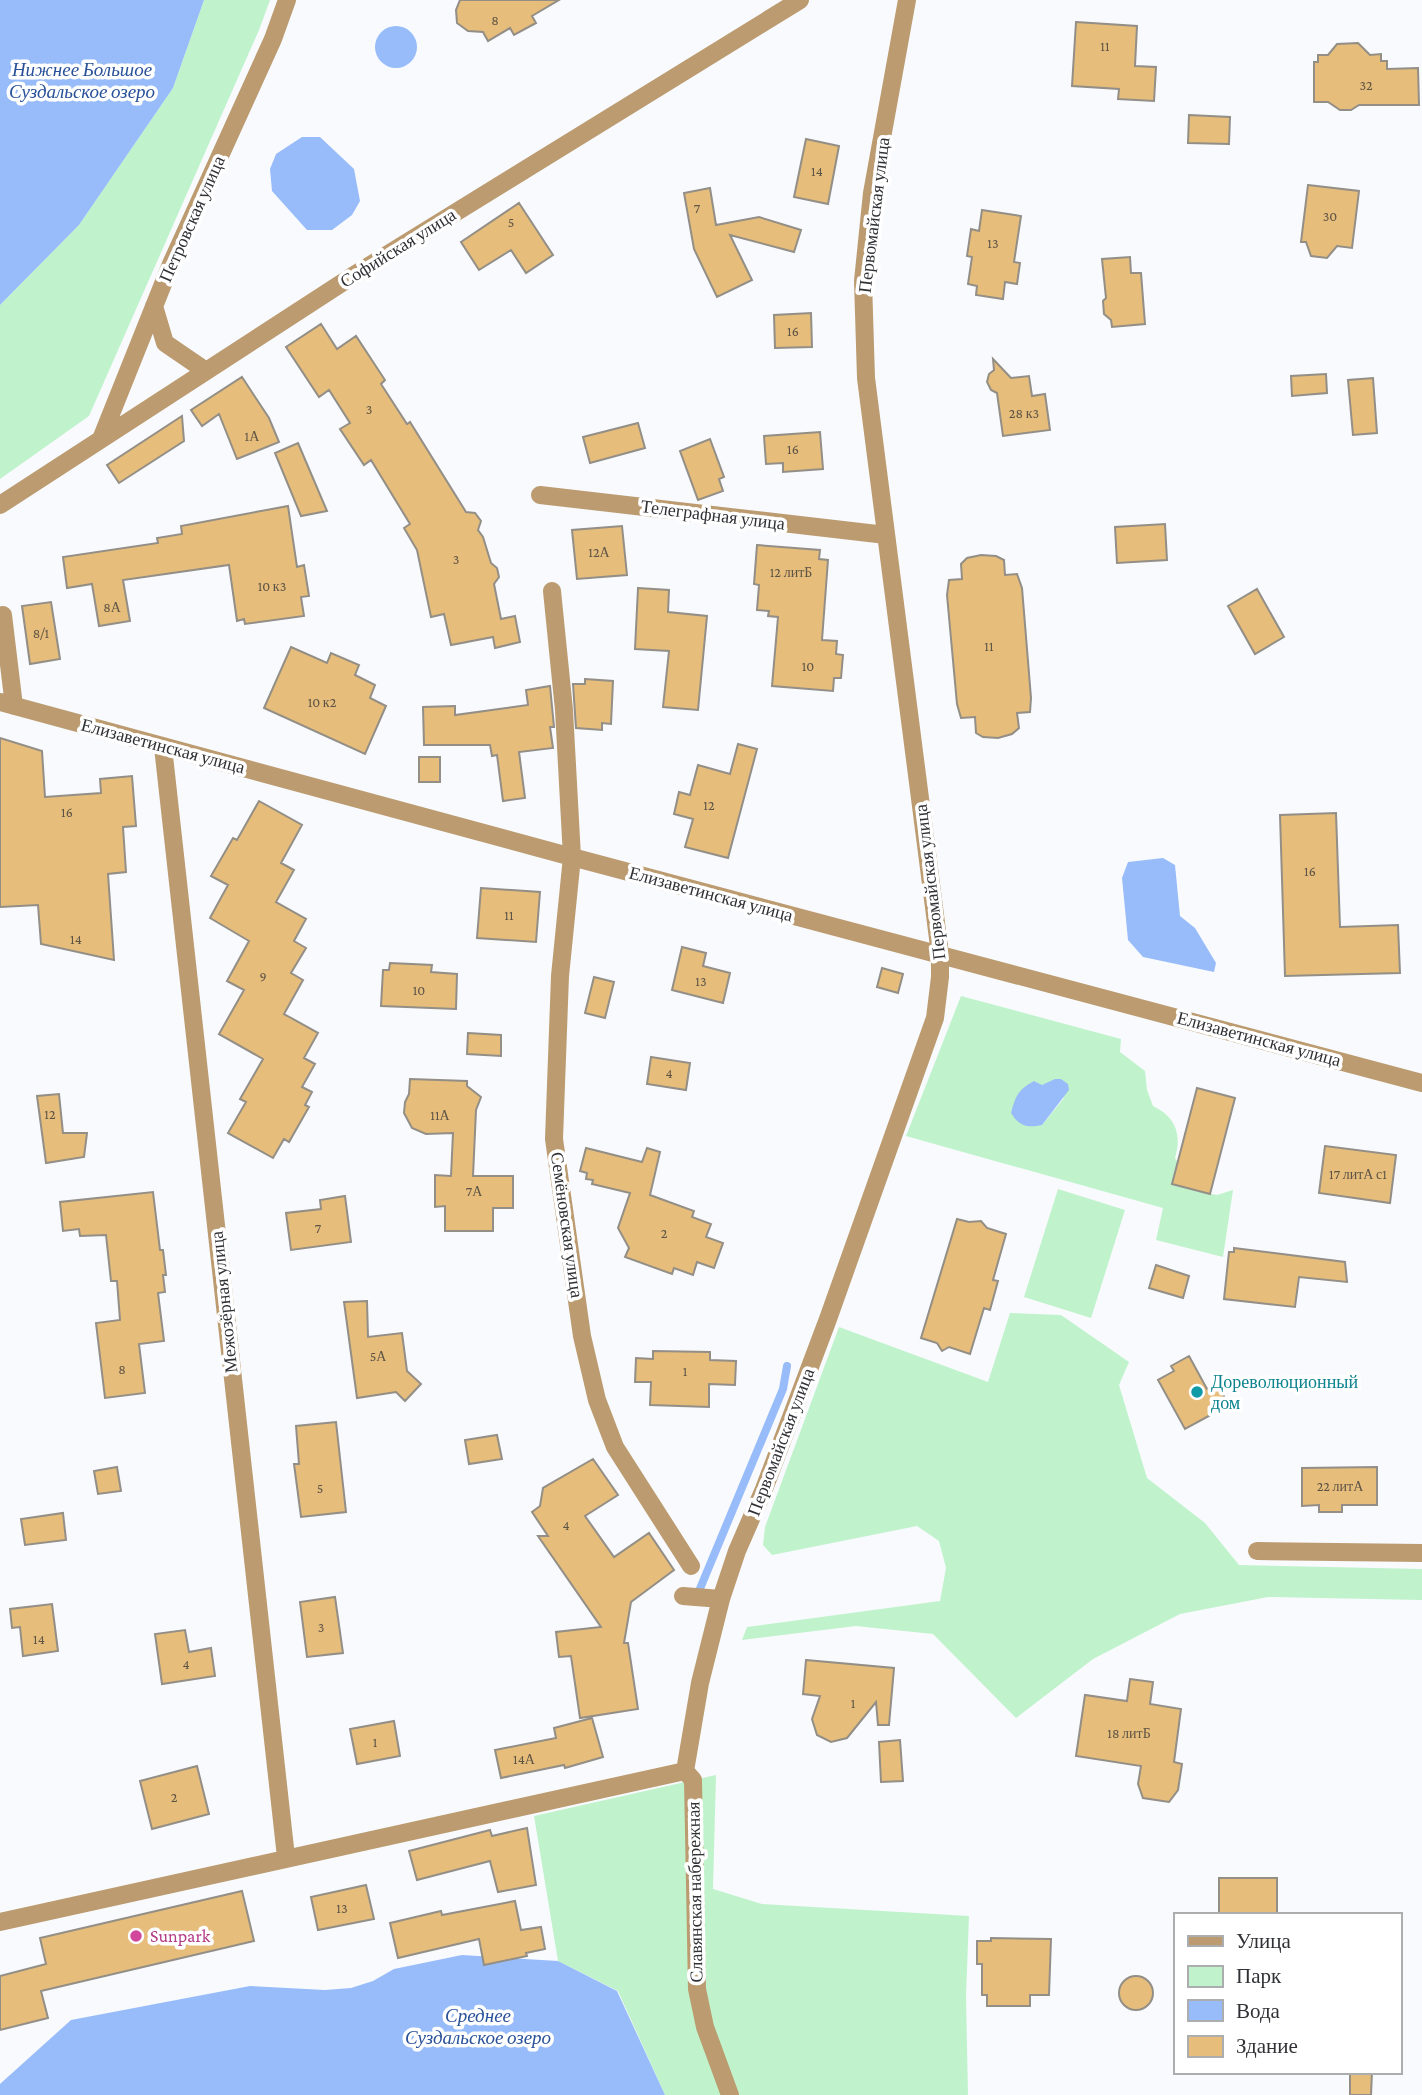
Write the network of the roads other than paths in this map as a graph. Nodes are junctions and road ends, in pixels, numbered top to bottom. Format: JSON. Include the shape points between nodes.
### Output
{"nodes":[{"id":1,"x":287,"y":0,"type":"edge"},
{"id":2,"x":800,"y":0,"type":"edge"},
{"id":3,"x":907,"y":0,"type":"edge"},
{"id":4,"x":154,"y":306,"type":"junction"},
{"id":5,"x":206,"y":371,"type":"junction"},
{"id":6,"x":101,"y":439,"type":"junction"},
{"id":7,"x":540,"y":495,"type":"dead end"},
{"id":8,"x":0,"y":505,"type":"edge"},
{"id":9,"x":886,"y":535,"type":"junction"},
{"id":10,"x":552,"y":591,"type":"dead end"},
{"id":11,"x":3,"y":615,"type":"dead end"},
{"id":12,"x":7,"y":704,"type":"edge"},
{"id":13,"x":163,"y":747,"type":"junction"},
{"id":14,"x":572,"y":857,"type":"junction"},
{"id":15,"x":940,"y":954,"type":"junction"},
{"id":16,"x":1422,"y":1083,"type":"edge"},
{"id":17,"x":1257,"y":1551,"type":"dead end"},
{"id":18,"x":1422,"y":1553,"type":"edge"},
{"id":19,"x":691,"y":1566,"type":"dead end"},
{"id":20,"x":683,"y":1596,"type":"dead end"},
{"id":21,"x":721,"y":1599,"type":"junction"},
{"id":22,"x":685,"y":1771,"type":"junction"},
{"id":23,"x":285,"y":1857,"type":"junction"},
{"id":24,"x":0,"y":1922,"type":"edge"},
{"id":25,"x":730,"y":2095,"type":"edge"}],
"edges":[{"from":1,"to":4,"type":"street","name":"Петровская улица"},
{"from":2,"to":5,"type":"street","name":"Софийская улица"},
{"from":3,"to":9,"type":"street","name":"Первомайская улица","via":[[872,193],[863,281],[866,378]]},
{"from":4,"to":5,"type":"street","via":[[165,343]]},
{"from":4,"to":6,"type":"street","name":"Петровская улица"},
{"from":5,"to":6,"type":"street","name":"Софийская улица"},
{"from":6,"to":8,"type":"street","name":"Софийская улица"},
{"from":7,"to":9,"type":"street","name":"Телеграфная улица"},
{"from":9,"to":15,"type":"street","name":"Первомайская улица"},
{"from":10,"to":14,"type":"street","name":"Семёновская улица"},
{"from":11,"to":12,"type":"street"},
{"from":12,"to":13,"type":"street","name":"Елизаветинская улица"},
{"from":13,"to":14,"type":"street","name":"Елизаветинская улица"},
{"from":13,"to":23,"type":"street","name":"Межозёрная улица"},
{"from":14,"to":15,"type":"street","name":"Елизаветинская улица"},
{"from":14,"to":19,"type":"street","name":"Семёновская улица","via":[[559,976],[554,1139],[582,1336],[597,1400],[615,1447]]},
{"from":15,"to":16,"type":"street","name":"Елизаветинская улица"},
{"from":15,"to":21,"type":"street","name":"Первомайская улица","via":[[935,1018],[828,1319]]},
{"from":17,"to":18,"type":"street"},
{"from":20,"to":21,"type":"street"},
{"from":21,"to":22,"type":"street","name":"Первомайская улица"},
{"from":22,"to":23,"type":"street"},
{"from":22,"to":25,"type":"street","name":"Славянская набережная","via":[[693,1780],[697,1989]]},
{"from":23,"to":24,"type":"street"}]}
